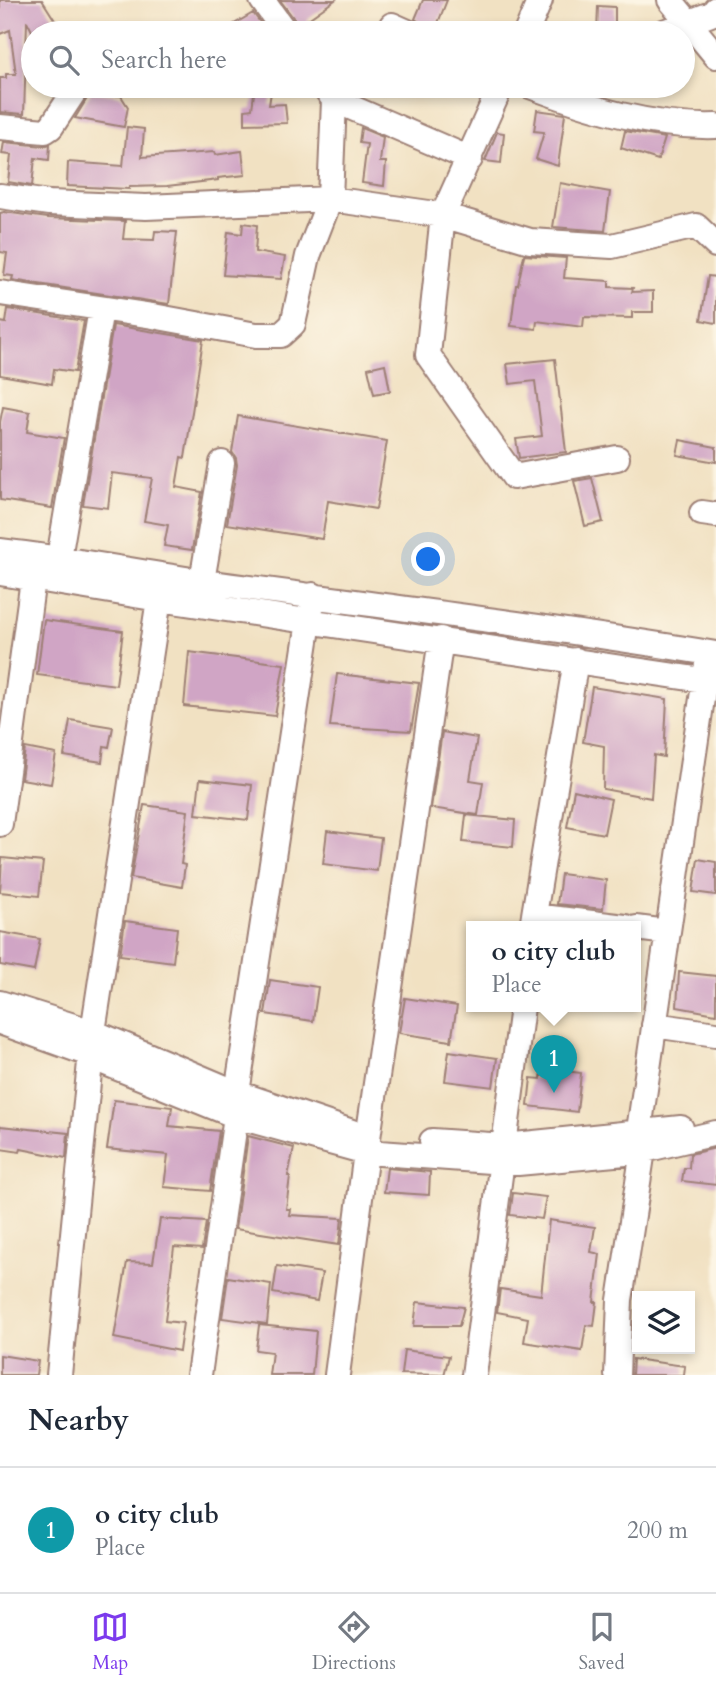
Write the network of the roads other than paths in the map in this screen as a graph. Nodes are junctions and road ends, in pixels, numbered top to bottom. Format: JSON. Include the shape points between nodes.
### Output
{"nodes":[{"id":1,"x":262,"y":0,"type":"edge"},
{"id":2,"x":540,"y":0,"type":"edge"},
{"id":3,"x":670,"y":0,"type":"edge"},
{"id":4,"x":716,"y":11,"type":"edge"},
{"id":5,"x":277,"y":21,"type":"edge"},
{"id":6,"x":531,"y":21,"type":"edge"},
{"id":7,"x":687,"y":21,"type":"edge"},
{"id":8,"x":691,"y":21,"type":"edge"},
{"id":9,"x":695,"y":31,"type":"edge"},
{"id":10,"x":712,"y":52,"type":"edge"},
{"id":11,"x":70,"y":98,"type":"edge"},
{"id":12,"x":329,"y":98,"type":"edge"},
{"id":13,"x":340,"y":98,"type":"edge"},
{"id":14,"x":496,"y":98,"type":"edge"},
{"id":15,"x":561,"y":98,"type":"edge"},
{"id":16,"x":716,"y":126,"type":"edge"},
{"id":17,"x":0,"y":127,"type":"edge"},
{"id":18,"x":470,"y":159,"type":"junction"},
{"id":19,"x":0,"y":196,"type":"edge"},
{"id":20,"x":330,"y":199,"type":"junction"},
{"id":21,"x":443,"y":215,"type":"junction"},
{"id":22,"x":716,"y":245,"type":"edge"},
{"id":23,"x":0,"y":292,"type":"edge"},
{"id":24,"x":101,"y":309,"type":"junction"},
{"id":25,"x":617,"y":458,"type":"dead end"},
{"id":26,"x":222,"y":463,"type":"dead end"},
{"id":27,"x":0,"y":551,"type":"edge"},
{"id":28,"x":60,"y":558,"type":"junction"},
{"id":29,"x":18,"y":576,"type":"edge"},
{"id":30,"x":202,"y":581,"type":"junction"},
{"id":31,"x":319,"y":596,"type":"junction"},
{"id":32,"x":166,"y":600,"type":"junction"},
{"id":33,"x":315,"y":621,"type":"junction"},
{"id":34,"x":444,"y":640,"type":"junction"},
{"id":35,"x":712,"y":654,"type":"edge"},
{"id":36,"x":583,"y":661,"type":"junction"},
{"id":37,"x":712,"y":685,"type":"edge"},
{"id":38,"x":0,"y":718,"type":"edge"},
{"id":39,"x":0,"y":824,"type":"edge"},
{"id":40,"x":540,"y":921,"type":"edge"},
{"id":41,"x":641,"y":929,"type":"edge"},
{"id":42,"x":667,"y":932,"type":"junction"},
{"id":43,"x":0,"y":1003,"type":"edge"},
{"id":44,"x":522,"y":1012,"type":"edge"},
{"id":45,"x":536,"y":1012,"type":"edge"},
{"id":46,"x":0,"y":1022,"type":"edge"},
{"id":47,"x":661,"y":1026,"type":"junction"},
{"id":48,"x":716,"y":1034,"type":"edge"},
{"id":49,"x":98,"y":1047,"type":"junction"},
{"id":50,"x":242,"y":1106,"type":"junction"},
{"id":51,"x":716,"y":1124,"type":"edge"},
{"id":52,"x":716,"y":1133,"type":"edge"},
{"id":53,"x":643,"y":1141,"type":"junction"},
{"id":54,"x":375,"y":1145,"type":"junction"},
{"id":55,"x":511,"y":1154,"type":"junction"},
{"id":56,"x":59,"y":1375,"type":"edge"},
{"id":57,"x":199,"y":1375,"type":"edge"},
{"id":58,"x":337,"y":1375,"type":"edge"},
{"id":59,"x":474,"y":1375,"type":"edge"},
{"id":60,"x":617,"y":1375,"type":"edge"}],
"edges":[{"from":1,"to":5,"type":"street"},
{"from":2,"to":6,"type":"street"},
{"from":3,"to":7,"type":"street"},
{"from":4,"to":8,"type":"street"},
{"from":4,"to":10,"type":"street"},
{"from":9,"to":10,"type":"street"},
{"from":11,"to":17,"type":"street","via":[[45,131]]},
{"from":12,"to":20,"type":"street"},
{"from":13,"to":18,"type":"street"},
{"from":14,"to":18,"type":"street"},
{"from":15,"to":16,"type":"street","via":[[637,119]]},
{"from":18,"to":21,"type":"street"},
{"from":19,"to":20,"type":"street","via":[[146,207]]},
{"from":20,"to":21,"type":"street"},
{"from":20,"to":24,"type":"street","via":[[309,256],[293,324],[281,335],[256,335]]},
{"from":21,"to":22,"type":"street","via":[[530,241],[611,246],[696,226]]},
{"from":21,"to":25,"type":"street","via":[[428,355],[514,477]]},
{"from":23,"to":24,"type":"street"},
{"from":24,"to":28,"type":"street"},
{"from":26,"to":30,"type":"street"},
{"from":27,"to":28,"type":"street"},
{"from":28,"to":30,"type":"street"},
{"from":29,"to":32,"type":"street"},
{"from":29,"to":38,"type":"street"},
{"from":29,"to":39,"type":"street"},
{"from":30,"to":31,"type":"street"},
{"from":31,"to":33,"type":"street"},
{"from":31,"to":35,"type":"street"},
{"from":32,"to":33,"type":"street"},
{"from":32,"to":49,"type":"street"},
{"from":33,"to":34,"type":"street"},
{"from":33,"to":50,"type":"street"},
{"from":34,"to":36,"type":"street"},
{"from":34,"to":54,"type":"street"},
{"from":35,"to":37,"type":"street"},
{"from":36,"to":37,"type":"street"},
{"from":36,"to":40,"type":"street"},
{"from":37,"to":42,"type":"street"},
{"from":37,"to":47,"type":"street"},
{"from":41,"to":42,"type":"street"},
{"from":42,"to":47,"type":"street"},
{"from":43,"to":49,"type":"street"},
{"from":44,"to":55,"type":"street"},
{"from":45,"to":55,"type":"street"},
{"from":46,"to":49,"type":"street"},
{"from":47,"to":48,"type":"street"},
{"from":47,"to":53,"type":"street"},
{"from":49,"to":50,"type":"street"},
{"from":49,"to":56,"type":"street"},
{"from":50,"to":54,"type":"street"},
{"from":50,"to":57,"type":"street"},
{"from":51,"to":53,"type":"street"},
{"from":52,"to":53,"type":"street"},
{"from":53,"to":55,"type":"street"},
{"from":53,"to":60,"type":"street","via":[[620,1300]]},
{"from":54,"to":55,"type":"street"},
{"from":54,"to":58,"type":"street"},
{"from":55,"to":59,"type":"street"}]}
